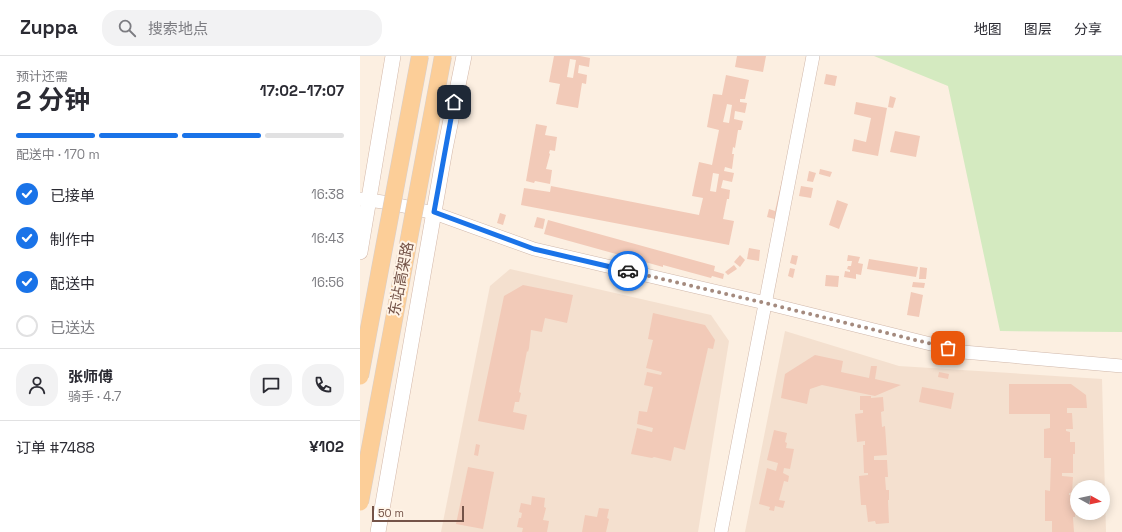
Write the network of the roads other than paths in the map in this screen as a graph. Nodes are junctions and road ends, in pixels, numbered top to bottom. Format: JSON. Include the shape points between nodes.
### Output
{"nodes":[{"id":1,"x":394,"y":56,"type":"edge"},
{"id":2,"x":420,"y":56,"type":"edge"},
{"id":3,"x":443,"y":56,"type":"edge"},
{"id":4,"x":464,"y":56,"type":"edge"},
{"id":5,"x":813,"y":56,"type":"edge"},
{"id":6,"x":364,"y":200,"type":"edge"},
{"id":7,"x":434,"y":212,"type":"junction"},
{"id":8,"x":360,"y":252,"type":"edge"},
{"id":9,"x":765,"y":303,"type":"junction"},
{"id":10,"x":1122,"y":366,"type":"edge"},
{"id":11,"x":360,"y":376,"type":"edge"},
{"id":12,"x":360,"y":502,"type":"edge"},
{"id":13,"x":378,"y":532,"type":"edge"},
{"id":14,"x":721,"y":532,"type":"edge"}],
"edges":[{"from":1,"to":6,"type":"main road"},
{"from":2,"to":11,"type":"main road","name":"东站高架路","bridge":true},
{"from":3,"to":12,"type":"main road","name":"东站高架路","bridge":true},
{"from":4,"to":7,"type":"main road"},
{"from":5,"to":9,"type":"street"},
{"from":6,"to":7,"type":"street"},
{"from":6,"to":8,"type":"main road"},
{"from":7,"to":9,"type":"street","via":[[534,249]]},
{"from":7,"to":13,"type":"main road"},
{"from":9,"to":10,"type":"street","via":[[963,352]]},
{"from":9,"to":14,"type":"street"}]}
